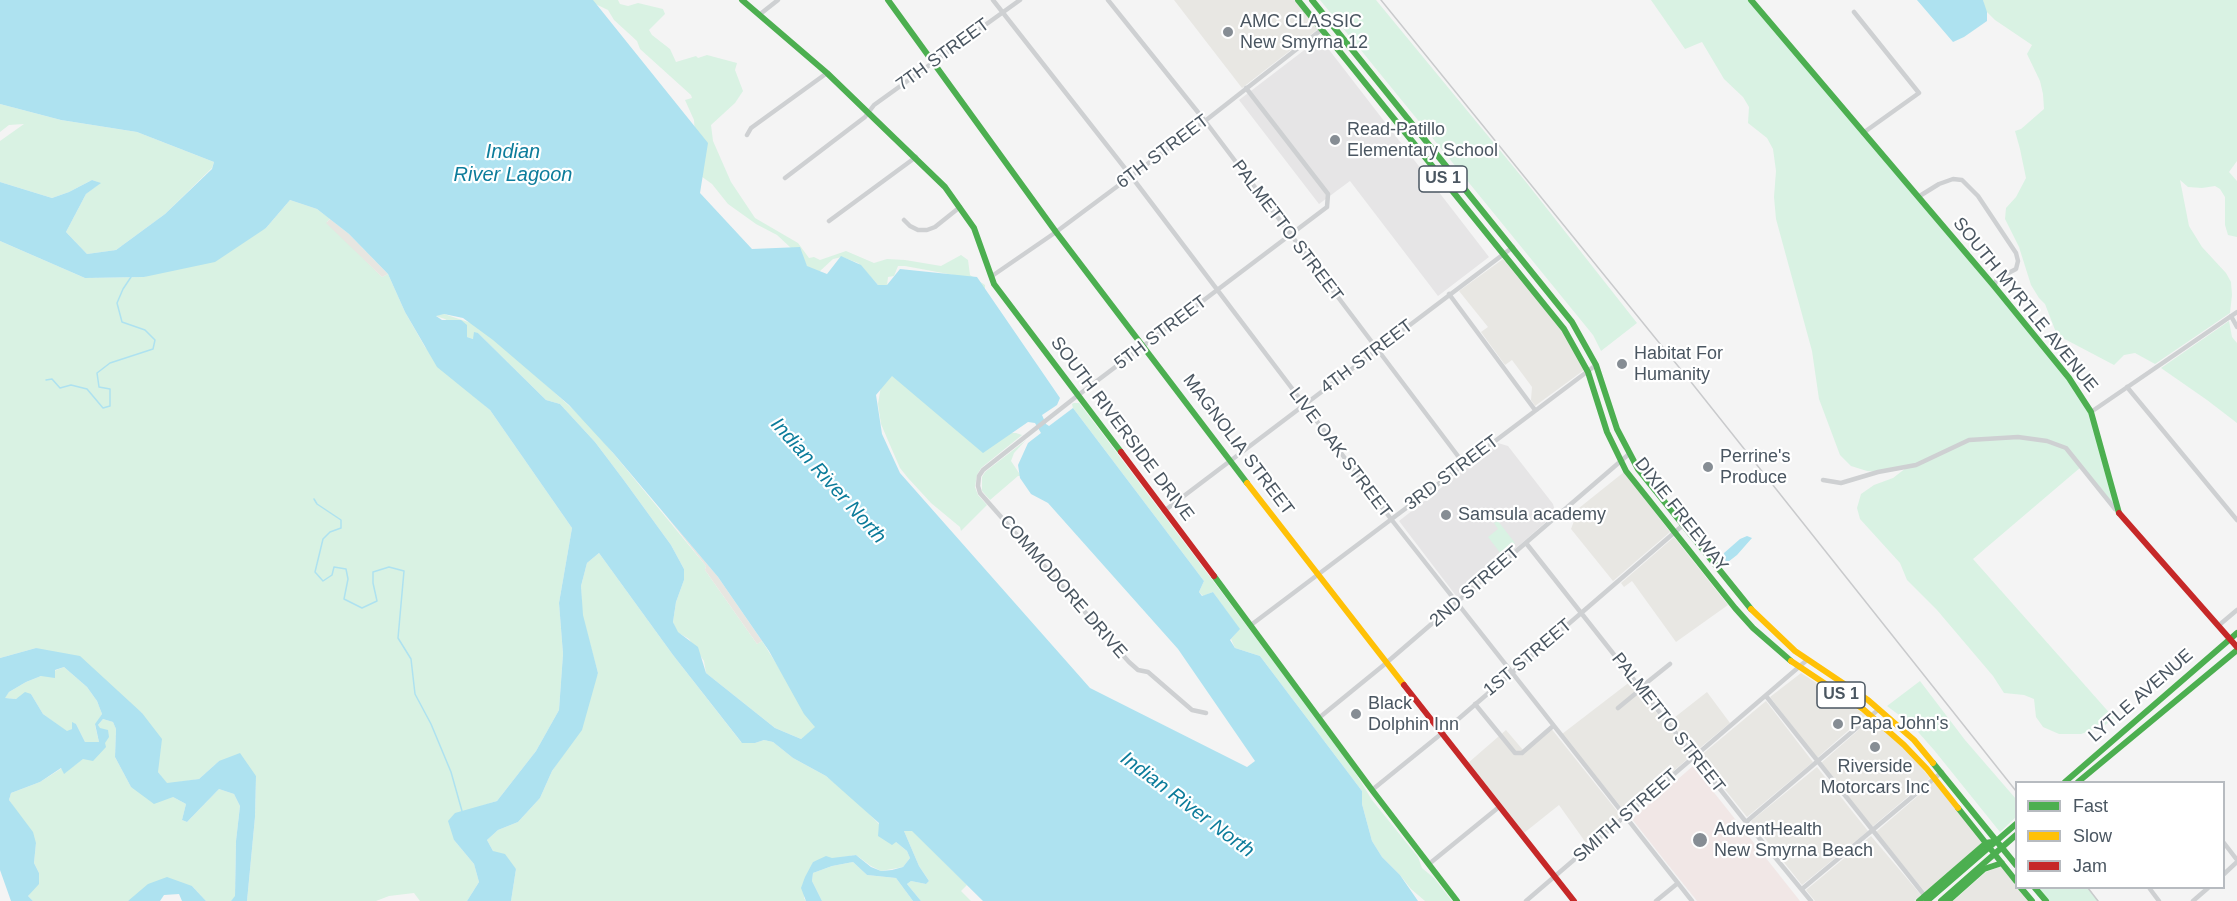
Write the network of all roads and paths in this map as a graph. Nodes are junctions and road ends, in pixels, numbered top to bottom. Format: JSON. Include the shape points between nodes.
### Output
{"nodes":[{"id":1,"x":742,"y":0,"type":"edge"},
{"id":2,"x":778,"y":0,"type":"edge"},
{"id":3,"x":888,"y":0,"type":"edge"},
{"id":4,"x":993,"y":0,"type":"edge"},
{"id":5,"x":1020,"y":0,"type":"edge"},
{"id":6,"x":1108,"y":0,"type":"edge"},
{"id":7,"x":1298,"y":0,"type":"edge"},
{"id":8,"x":1312,"y":0,"type":"edge"},
{"id":9,"x":1762,"y":0,"type":"edge"},
{"id":10,"x":1753,"y":2,"type":"edge"},
{"id":11,"x":1002,"y":12,"type":"junction"},
{"id":12,"x":1854,"y":12,"type":"dead end"},
{"id":13,"x":759,"y":15,"type":"junction"},
{"id":14,"x":1330,"y":23,"type":"junction"},
{"id":15,"x":1322,"y":29,"type":"junction"},
{"id":16,"x":933,"y":62,"type":"junction"},
{"id":17,"x":827,"y":73,"type":"junction"},
{"id":18,"x":1246,"y":88,"type":"junction"},
{"id":19,"x":868,"y":111,"type":"junction"},
{"id":20,"x":1205,"y":121,"type":"junction"},
{"id":21,"x":1863,"y":133,"type":"junction"},
{"id":22,"x":747,"y":135,"type":"dead end"},
{"id":23,"x":1423,"y":137,"type":"junction"},
{"id":24,"x":1415,"y":144,"type":"junction"},
{"id":25,"x":916,"y":157,"type":"junction"},
{"id":26,"x":1131,"y":176,"type":"junction"},
{"id":27,"x":785,"y":178,"type":"dead end"},
{"id":28,"x":1917,"y":198,"type":"junction"},
{"id":29,"x":960,"y":207,"type":"junction"},
{"id":30,"x":904,"y":220,"type":"dead end"},
{"id":31,"x":829,"y":221,"type":"dead end"},
{"id":32,"x":1056,"y":232,"type":"junction"},
{"id":33,"x":1291,"y":235,"type":"junction"},
{"id":34,"x":1512,"y":248,"type":"junction"},
{"id":35,"x":1504,"y":254,"type":"junction"},
{"id":36,"x":992,"y":276,"type":"junction"},
{"id":37,"x":1994,"y":286,"type":"junction"},
{"id":38,"x":1217,"y":291,"type":"junction"},
{"id":39,"x":1449,"y":294,"type":"junction"},
{"id":40,"x":2237,"y":312,"type":"edge"},
{"id":41,"x":2231,"y":316,"type":"junction"},
{"id":42,"x":2237,"y":327,"type":"edge"},
{"id":43,"x":1143,"y":346,"type":"junction"},
{"id":44,"x":1376,"y":350,"type":"junction"},
{"id":45,"x":1596,"y":365,"type":"junction"},
{"id":46,"x":1588,"y":372,"type":"junction"},
{"id":47,"x":2127,"y":387,"type":"junction"},
{"id":48,"x":1077,"y":396,"type":"junction"},
{"id":49,"x":1304,"y":405,"type":"junction"},
{"id":50,"x":1535,"y":410,"type":"junction"},
{"id":51,"x":2091,"y":412,"type":"junction"},
{"id":52,"x":1629,"y":454,"type":"junction"},
{"id":53,"x":1231,"y":461,"type":"junction"},
{"id":54,"x":1620,"y":461,"type":"junction"},
{"id":55,"x":990,"y":464,"type":"joint"},
{"id":56,"x":1464,"y":464,"type":"junction"},
{"id":57,"x":1823,"y":480,"type":"dead end"},
{"id":58,"x":1164,"y":511,"type":"junction"},
{"id":59,"x":2117,"y":511,"type":"junction"},
{"id":60,"x":1391,"y":519,"type":"junction"},
{"id":61,"x":2237,"y":520,"type":"edge"},
{"id":62,"x":1682,"y":525,"type":"junction"},
{"id":63,"x":1674,"y":533,"type":"junction"},
{"id":64,"x":1526,"y":543,"type":"junction"},
{"id":65,"x":1317,"y":575,"type":"junction"},
{"id":66,"x":1744,"y":601,"type":"junction"},
{"id":67,"x":1457,"y":603,"type":"junction"},
{"id":68,"x":1735,"y":608,"type":"junction"},
{"id":69,"x":2237,"y":610,"type":"edge"},
{"id":70,"x":1581,"y":613,"type":"junction"},
{"id":71,"x":1251,"y":625,"type":"junction"},
{"id":72,"x":2218,"y":626,"type":"junction"},
{"id":73,"x":2237,"y":633,"type":"edge"},
{"id":74,"x":2230,"y":639,"type":"junction"},
{"id":75,"x":2237,"y":649,"type":"edge"},
{"id":76,"x":1807,"y":660,"type":"junction"},
{"id":77,"x":1385,"y":664,"type":"junction"},
{"id":78,"x":1670,"y":664,"type":"dead end"},
{"id":79,"x":1798,"y":668,"type":"junction"},
{"id":80,"x":1510,"y":672,"type":"junction"},
{"id":81,"x":1641,"y":688,"type":"junction"},
{"id":82,"x":1766,"y":696,"type":"junction"},
{"id":83,"x":1475,"y":704,"type":"junction"},
{"id":84,"x":1618,"y":708,"type":"dead end"},
{"id":85,"x":1879,"y":709,"type":"junction"},
{"id":86,"x":1206,"y":713,"type":"dead end"},
{"id":87,"x":1871,"y":716,"type":"junction"},
{"id":88,"x":1320,"y":717,"type":"junction"},
{"id":89,"x":1553,"y":726,"type":"junction"},
{"id":90,"x":1441,"y":734,"type":"junction"},
{"id":91,"x":1695,"y":757,"type":"junction"},
{"id":92,"x":1817,"y":762,"type":"junction"},
{"id":93,"x":1942,"y":772,"type":"junction"},
{"id":94,"x":1934,"y":778,"type":"junction"},
{"id":95,"x":2067,"y":781,"type":"edge"},
{"id":96,"x":2080,"y":781,"type":"edge"},
{"id":97,"x":1371,"y":790,"type":"junction"},
{"id":98,"x":1499,"y":807,"type":"junction"},
{"id":99,"x":1625,"y":817,"type":"junction"},
{"id":100,"x":1746,"y":822,"type":"junction"},
{"id":101,"x":2015,"y":825,"type":"edge"},
{"id":102,"x":1872,"y":832,"type":"junction"},
{"id":103,"x":2015,"y":836,"type":"edge"},
{"id":104,"x":1997,"y":841,"type":"junction"},
{"id":105,"x":1986,"y":843,"type":"junction"},
{"id":106,"x":2225,"y":846,"type":"edge"},
{"id":107,"x":1995,"y":854,"type":"junction"},
{"id":108,"x":2237,"y":861,"type":"edge"},
{"id":109,"x":2002,"y":863,"type":"junction"},
{"id":110,"x":1429,"y":864,"type":"junction"},
{"id":111,"x":2015,"y":864,"type":"edge"},
{"id":112,"x":1984,"y":869,"type":"junction"},
{"id":113,"x":2225,"y":872,"type":"edge"},
{"id":114,"x":1555,"y":877,"type":"junction"},
{"id":115,"x":2015,"y":880,"type":"edge"},
{"id":116,"x":1678,"y":883,"type":"junction"},
{"id":117,"x":1802,"y":889,"type":"junction"},
{"id":118,"x":2022,"y":889,"type":"edge"},
{"id":119,"x":2036,"y":889,"type":"edge"},
{"id":120,"x":2150,"y":889,"type":"dead end"},
{"id":121,"x":2207,"y":889,"type":"edge"},
{"id":122,"x":1927,"y":899,"type":"edge"},
{"id":123,"x":1457,"y":901,"type":"edge"},
{"id":124,"x":1526,"y":901,"type":"edge"},
{"id":125,"x":1574,"y":901,"type":"edge"},
{"id":126,"x":1656,"y":901,"type":"edge"},
{"id":127,"x":1692,"y":901,"type":"edge"},
{"id":128,"x":1811,"y":901,"type":"edge"},
{"id":129,"x":1919,"y":901,"type":"edge"},
{"id":130,"x":1941,"y":901,"type":"edge"},
{"id":131,"x":1948,"y":901,"type":"edge"},
{"id":132,"x":2032,"y":901,"type":"edge"},
{"id":133,"x":2046,"y":901,"type":"edge"},
{"id":134,"x":2159,"y":901,"type":"edge"},
{"id":135,"x":2193,"y":901,"type":"edge"}],
"edges":[{"from":1,"to":13,"type":"main road","name":"SOUTH RIVERSIDE DRIVE"},
{"from":2,"to":13,"type":"street"},
{"from":3,"to":16,"type":"main road","name":"MAGNOLIA STREET"},
{"from":4,"to":11,"type":"street","name":"LIVE OAK STREET"},
{"from":5,"to":11,"type":"street","name":"7TH STREET"},
{"from":6,"to":20,"type":"street","name":"PALMETTO STREET"},
{"from":7,"to":15,"type":"main road","number":"US 1"},
{"from":8,"to":14,"type":"main road","number":"US 1"},
{"from":9,"to":10,"type":"street"},
{"from":10,"to":21,"type":"main road","name":"SOUTH MYRTLE AVENUE"},
{"from":11,"to":16,"type":"street","name":"7TH STREET"},
{"from":11,"to":26,"type":"street","name":"LIVE OAK STREET"},
{"from":12,"to":21,"type":"street","via":[[1919,93]]},
{"from":13,"to":17,"type":"main road","name":"SOUTH RIVERSIDE DRIVE"},
{"from":14,"to":15,"type":"street","name":"6TH STREET"},
{"from":14,"to":23,"type":"main road","name":"DIXIE FREEWAY","number":"US 1"},
{"from":15,"to":18,"type":"street","name":"6TH STREET"},
{"from":15,"to":24,"type":"main road","name":"DIXIE FREEWAY","number":"US 1"},
{"from":16,"to":19,"type":"street","name":"7TH STREET"},
{"from":16,"to":32,"type":"main road","name":"MAGNOLIA STREET"},
{"from":17,"to":19,"type":"main road","name":"SOUTH RIVERSIDE DRIVE"},
{"from":17,"to":22,"type":"street","via":[[751,128]]},
{"from":18,"to":20,"type":"street","name":"6TH STREET"},
{"from":18,"to":33,"type":"street","name":"5TH STREET","via":[[1328,194],[1327,207]]},
{"from":19,"to":25,"type":"main road","name":"SOUTH RIVERSIDE DRIVE"},
{"from":19,"to":27,"type":"street","name":"7TH STREET"},
{"from":20,"to":26,"type":"street","name":"6TH STREET"},
{"from":20,"to":33,"type":"street","name":"PALMETTO STREET"},
{"from":21,"to":28,"type":"main road","name":"SOUTH MYRTLE AVENUE"},
{"from":23,"to":24,"type":"street"},
{"from":23,"to":34,"type":"main road","name":"DIXIE FREEWAY","number":"US 1"},
{"from":24,"to":35,"type":"main road","name":"DIXIE FREEWAY","number":"US 1"},
{"from":25,"to":29,"type":"main road","name":"SOUTH RIVERSIDE DRIVE"},
{"from":25,"to":31,"type":"street"},
{"from":26,"to":32,"type":"street","name":"6TH STREET"},
{"from":26,"to":38,"type":"street","name":"LIVE OAK STREET"},
{"from":28,"to":37,"type":"main road","name":"SOUTH MYRTLE AVENUE"},
{"from":28,"to":37,"type":"street","via":[[1953,179],[1962,180],[1978,196],[2016,253],[2016,269],[1997,279]]},
{"from":29,"to":30,"type":"street","via":[[927,230],[918,230]]},
{"from":29,"to":36,"type":"main road","name":"SOUTH RIVERSIDE DRIVE","via":[[981,243]]},
{"from":32,"to":36,"type":"street","name":"6TH STREET"},
{"from":32,"to":43,"type":"main road","name":"MAGNOLIA STREET"},
{"from":33,"to":38,"type":"street","name":"5TH STREET"},
{"from":33,"to":44,"type":"street","name":"PALMETTO STREET"},
{"from":34,"to":35,"type":"street","name":"4TH STREET"},
{"from":34,"to":45,"type":"main road","name":"DIXIE FREEWAY","number":"US 1","via":[[1572,322]]},
{"from":35,"to":39,"type":"street","name":"4TH STREET"},
{"from":35,"to":46,"type":"main road","name":"DIXIE FREEWAY","number":"US 1","via":[[1564,328]]},
{"from":36,"to":48,"type":"main road","name":"SOUTH RIVERSIDE DRIVE"},
{"from":37,"to":51,"type":"main road","name":"SOUTH MYRTLE AVENUE","via":[[2069,378]]},
{"from":38,"to":43,"type":"street","name":"5TH STREET"},
{"from":38,"to":49,"type":"street","name":"LIVE OAK STREET"},
{"from":39,"to":44,"type":"street","name":"4TH STREET"},
{"from":39,"to":50,"type":"street"},
{"from":40,"to":41,"type":"street"},
{"from":41,"to":42,"type":"street"},
{"from":41,"to":47,"type":"street"},
{"from":43,"to":48,"type":"street","name":"5TH STREET"},
{"from":43,"to":53,"type":"main road","name":"MAGNOLIA STREET"},
{"from":44,"to":49,"type":"street","name":"4TH STREET"},
{"from":44,"to":56,"type":"street","name":"PALMETTO STREET"},
{"from":45,"to":46,"type":"street","name":"3RD STREET"},
{"from":45,"to":52,"type":"main road","name":"DIXIE FREEWAY","number":"US 1"},
{"from":46,"to":50,"type":"street","name":"3RD STREET"},
{"from":46,"to":54,"type":"main road","name":"DIXIE FREEWAY","number":"US 1","via":[[1606,432]]},
{"from":47,"to":51,"type":"street"},
{"from":47,"to":61,"type":"street"},
{"from":48,"to":55,"type":"street","name":"5TH STREET"},
{"from":48,"to":58,"type":"main road","name":"SOUTH RIVERSIDE DRIVE"},
{"from":49,"to":53,"type":"street","name":"4TH STREET"},
{"from":49,"to":60,"type":"street","name":"LIVE OAK STREET"},
{"from":50,"to":56,"type":"street","name":"3RD STREET"},
{"from":51,"to":59,"type":"main road","name":"SOUTH MYRTLE AVENUE"},
{"from":52,"to":54,"type":"street","name":"2ND STREET"},
{"from":52,"to":62,"type":"main road","name":"DIXIE FREEWAY","number":"US 1"},
{"from":53,"to":58,"type":"street","name":"4TH STREET"},
{"from":53,"to":65,"type":"main road","name":"MAGNOLIA STREET"},
{"from":54,"to":63,"type":"main road","name":"DIXIE FREEWAY","number":"US 1"},
{"from":54,"to":64,"type":"street","name":"2ND STREET"},
{"from":55,"to":86,"type":"street","name":"COMMODORE DRIVE","via":[[979,476],[980,493],[1129,662],[1148,672],[1192,710]]},
{"from":56,"to":60,"type":"street","name":"3RD STREET"},
{"from":57,"to":59,"type":"street","via":[[1841,483],[1916,465],[1970,440],[2018,437],[2066,448]]},
{"from":58,"to":71,"type":"main road","name":"SOUTH RIVERSIDE DRIVE"},
{"from":59,"to":72,"type":"main road","name":"SOUTH MYRTLE AVENUE"},
{"from":60,"to":65,"type":"street","name":"3RD STREET"},
{"from":60,"to":67,"type":"street","name":"LIVE OAK STREET"},
{"from":62,"to":63,"type":"street","name":"1ST STREET"},
{"from":62,"to":66,"type":"main road","name":"DIXIE FREEWAY","number":"US 1"},
{"from":63,"to":68,"type":"main road","name":"DIXIE FREEWAY","number":"US 1"},
{"from":63,"to":70,"type":"street","name":"1ST STREET"},
{"from":64,"to":67,"type":"street","name":"2ND STREET"},
{"from":64,"to":70,"type":"street","name":"PALMETTO STREET"},
{"from":65,"to":71,"type":"street","name":"3RD STREET"},
{"from":65,"to":77,"type":"main road","name":"MAGNOLIA STREET"},
{"from":66,"to":68,"type":"street"},
{"from":66,"to":76,"type":"main road","name":"DIXIE FREEWAY","number":"US 1"},
{"from":67,"to":77,"type":"street","name":"2ND STREET"},
{"from":67,"to":80,"type":"street","name":"LIVE OAK STREET"},
{"from":68,"to":79,"type":"main road","name":"DIXIE FREEWAY","number":"US 1"},
{"from":69,"to":72,"type":"street"},
{"from":70,"to":80,"type":"street","name":"1ST STREET"},
{"from":70,"to":81,"type":"street","name":"PALMETTO STREET"},
{"from":71,"to":88,"type":"main road","name":"SOUTH RIVERSIDE DRIVE"},
{"from":72,"to":74,"type":"main road","name":"SOUTH MYRTLE AVENUE"},
{"from":73,"to":74,"type":"main road","name":"LYTLE AVENUE"},
{"from":74,"to":75,"type":"main road","name":"SOUTH MYRTLE AVENUE"},
{"from":74,"to":95,"type":"main road","name":"LYTLE AVENUE"},
{"from":75,"to":96,"type":"main road","name":"LYTLE AVENUE"},
{"from":76,"to":79,"type":"street","name":"SMITH STREET"},
{"from":76,"to":85,"type":"main road","name":"DIXIE FREEWAY","number":"US 1"},
{"from":77,"to":88,"type":"street","name":"2ND STREET"},
{"from":77,"to":90,"type":"main road","name":"MAGNOLIA STREET"},
{"from":78,"to":81,"type":"street"},
{"from":79,"to":82,"type":"street","name":"SMITH STREET"},
{"from":79,"to":87,"type":"main road","name":"DIXIE FREEWAY","number":"US 1"},
{"from":80,"to":83,"type":"street","name":"1ST STREET"},
{"from":80,"to":89,"type":"street","name":"LIVE OAK STREET"},
{"from":81,"to":84,"type":"street"},
{"from":81,"to":91,"type":"street","name":"PALMETTO STREET"},
{"from":82,"to":91,"type":"street","name":"SMITH STREET"},
{"from":82,"to":92,"type":"street"},
{"from":83,"to":89,"type":"street","via":[[1515,753],[1522,753]]},
{"from":83,"to":90,"type":"street","name":"1ST STREET"},
{"from":85,"to":87,"type":"street"},
{"from":85,"to":93,"type":"main road","name":"DIXIE FREEWAY","number":"US 1"},
{"from":87,"to":92,"type":"street"},
{"from":87,"to":94,"type":"main road","name":"DIXIE FREEWAY","number":"US 1","via":[[1913,753]]},
{"from":88,"to":97,"type":"main road","name":"SOUTH RIVERSIDE DRIVE"},
{"from":89,"to":99,"type":"street","name":"LIVE OAK STREET"},
{"from":90,"to":97,"type":"street","name":"1ST STREET"},
{"from":90,"to":98,"type":"main road","name":"MAGNOLIA STREET"},
{"from":91,"to":99,"type":"street","name":"SMITH STREET"},
{"from":91,"to":100,"type":"street","name":"PALMETTO STREET"},
{"from":92,"to":100,"type":"street"},
{"from":92,"to":102,"type":"street"},
{"from":93,"to":94,"type":"street"},
{"from":93,"to":104,"type":"main road","name":"DIXIE FREEWAY","number":"US 1"},
{"from":94,"to":102,"type":"street"},
{"from":94,"to":105,"type":"main road","name":"DIXIE FREEWAY","number":"US 1"},
{"from":97,"to":110,"type":"main road","name":"SOUTH RIVERSIDE DRIVE"},
{"from":98,"to":110,"type":"street"},
{"from":98,"to":114,"type":"main road","name":"MAGNOLIA STREET"},
{"from":99,"to":114,"type":"street","name":"SMITH STREET"},
{"from":99,"to":116,"type":"street","name":"LIVE OAK STREET"},
{"from":100,"to":117,"type":"street","name":"PALMETTO STREET"},
{"from":101,"to":122,"type":"main road","bridge":true},
{"from":102,"to":117,"type":"street"},
{"from":102,"to":122,"type":"street"},
{"from":103,"to":130,"type":"main road","bridge":true},
{"from":104,"to":105,"type":"main road"},
{"from":104,"to":107,"type":"main road"},
{"from":104,"to":111,"type":"main road","name":"DIXIE FREEWAY","number":"US 1"},
{"from":105,"to":107,"type":"main road","name":"DIXIE FREEWAY","number":"US 1"},
{"from":105,"to":122,"type":"main road"},
{"from":106,"to":108,"type":"street"},
{"from":107,"to":109,"type":"main road","name":"DIXIE FREEWAY","number":"US 1"},
{"from":107,"to":112,"type":"main road"},
{"from":108,"to":113,"type":"street"},
{"from":109,"to":112,"type":"main road"},
{"from":109,"to":115,"type":"main road","name":"DIXIE FREEWAY","number":"US 1"},
{"from":110,"to":123,"type":"main road","name":"SOUTH RIVERSIDE DRIVE"},
{"from":112,"to":131,"type":"main road"},
{"from":114,"to":124,"type":"street","name":"SMITH STREET"},
{"from":114,"to":125,"type":"main road","name":"MAGNOLIA STREET"},
{"from":116,"to":126,"type":"street"},
{"from":116,"to":127,"type":"street","name":"LIVE OAK STREET"},
{"from":117,"to":128,"type":"street","name":"PALMETTO STREET"},
{"from":118,"to":132,"type":"main road"},
{"from":119,"to":133,"type":"main road"},
{"from":120,"to":134,"type":"street"},
{"from":121,"to":135,"type":"street"},
{"from":122,"to":129,"type":"main road"}]}
